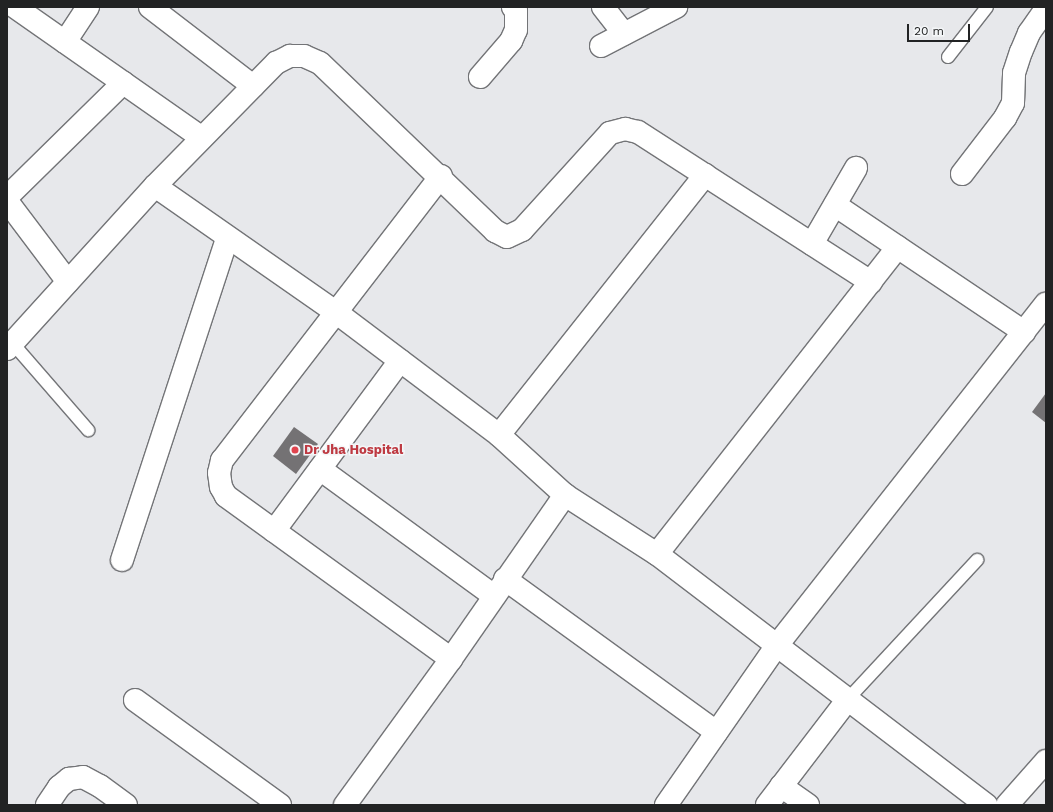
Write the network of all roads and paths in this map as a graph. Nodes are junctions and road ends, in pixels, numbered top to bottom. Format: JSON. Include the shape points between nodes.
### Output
{"nodes":[{"id":1,"x":15,"y":7,"type":"edge"},
{"id":2,"x":88,"y":7,"type":"edge"},
{"id":3,"x":150,"y":7,"type":"edge"},
{"id":4,"x":513,"y":7,"type":"edge"},
{"id":5,"x":603,"y":7,"type":"edge"},
{"id":6,"x":676,"y":7,"type":"edge"},
{"id":7,"x":987,"y":7,"type":"edge"},
{"id":8,"x":1046,"y":9,"type":"edge"},
{"id":9,"x":624,"y":34,"type":"junction"},
{"id":10,"x":65,"y":42,"type":"junction"},
{"id":11,"x":601,"y":46,"type":"dead end"},
{"id":12,"x":948,"y":57,"type":"dead end"},
{"id":13,"x":480,"y":76,"type":"dead end"},
{"id":14,"x":123,"y":83,"type":"junction"},
{"id":15,"x":253,"y":86,"type":"junction"},
{"id":16,"x":202,"y":138,"type":"junction"},
{"id":17,"x":856,"y":168,"type":"dead end"},
{"id":18,"x":962,"y":174,"type":"dead end"},
{"id":19,"x":705,"y":175,"type":"junction"},
{"id":20,"x":441,"y":176,"type":"junction"},
{"id":21,"x":155,"y":186,"type":"junction"},
{"id":22,"x":7,"y":197,"type":"edge"},
{"id":23,"x":7,"y":201,"type":"edge"},
{"id":24,"x":835,"y":205,"type":"junction"},
{"id":25,"x":226,"y":238,"type":"junction"},
{"id":26,"x":812,"y":244,"type":"junction"},
{"id":27,"x":898,"y":247,"type":"junction"},
{"id":28,"x":68,"y":282,"type":"junction"},
{"id":29,"x":871,"y":282,"type":"junction"},
{"id":30,"x":1046,"y":304,"type":"edge"},
{"id":31,"x":337,"y":313,"type":"junction"},
{"id":32,"x":1024,"y":332,"type":"junction"},
{"id":33,"x":9,"y":343,"type":"edge"},
{"id":34,"x":400,"y":361,"type":"junction"},
{"id":35,"x":88,"y":430,"type":"dead end"},
{"id":36,"x":499,"y":435,"type":"junction"},
{"id":37,"x":320,"y":469,"type":"junction"},
{"id":38,"x":565,"y":495,"type":"junction"},
{"id":39,"x":274,"y":531,"type":"junction"},
{"id":40,"x":657,"y":554,"type":"junction"},
{"id":41,"x":122,"y":560,"type":"dead end"},
{"id":42,"x":977,"y":560,"type":"dead end"},
{"id":43,"x":499,"y":587,"type":"junction"},
{"id":44,"x":778,"y":644,"type":"junction"},
{"id":45,"x":451,"y":659,"type":"junction"},
{"id":46,"x":848,"y":699,"type":"junction"},
{"id":47,"x":134,"y":700,"type":"dead end"},
{"id":48,"x":716,"y":732,"type":"junction"},
{"id":49,"x":1046,"y":761,"type":"edge"},
{"id":50,"x":781,"y":786,"type":"junction"},
{"id":51,"x":355,"y":801,"type":"edge"},
{"id":52,"x":47,"y":805,"type":"edge"},
{"id":53,"x":126,"y":805,"type":"edge"},
{"id":54,"x":280,"y":805,"type":"edge"},
{"id":55,"x":666,"y":805,"type":"edge"},
{"id":56,"x":767,"y":805,"type":"edge"},
{"id":57,"x":808,"y":805,"type":"edge"},
{"id":58,"x":986,"y":805,"type":"edge"},
{"id":59,"x":1007,"y":805,"type":"edge"}],
"edges":[{"from":1,"to":10,"type":"street"},
{"from":2,"to":10,"type":"street"},
{"from":3,"to":15,"type":"street"},
{"from":4,"to":13,"type":"street","via":[[516,11],[516,30],[510,41]]},
{"from":5,"to":9,"type":"street"},
{"from":6,"to":9,"type":"street"},
{"from":7,"to":12,"type":"lane"},
{"from":8,"to":18,"type":"street","via":[[1029,33],[1021,52],[1014,73],[1013,103],[1008,113]]},
{"from":9,"to":11,"type":"street"},
{"from":10,"to":14,"type":"street"},
{"from":14,"to":16,"type":"street"},
{"from":14,"to":22,"type":"street"},
{"from":15,"to":16,"type":"street"},
{"from":15,"to":20,"type":"street","via":[[276,63],[290,56],[304,56],[320,63]]},
{"from":16,"to":21,"type":"street"},
{"from":17,"to":24,"type":"street"},
{"from":19,"to":20,"type":"street","via":[[638,132],[625,129],[610,133],[522,230],[507,237],[495,231]]},
{"from":19,"to":26,"type":"street"},
{"from":19,"to":36,"type":"street"},
{"from":20,"to":31,"type":"street"},
{"from":21,"to":25,"type":"street"},
{"from":21,"to":28,"type":"street"},
{"from":23,"to":28,"type":"street"},
{"from":24,"to":26,"type":"street"},
{"from":24,"to":27,"type":"street"},
{"from":25,"to":31,"type":"street"},
{"from":25,"to":41,"type":"street"},
{"from":26,"to":29,"type":"street"},
{"from":27,"to":29,"type":"street"},
{"from":27,"to":32,"type":"street"},
{"from":28,"to":33,"type":"street"},
{"from":29,"to":40,"type":"street"},
{"from":30,"to":32,"type":"street"},
{"from":31,"to":34,"type":"street"},
{"from":31,"to":39,"type":"street","via":[[222,460],[219,473],[221,487],[226,496]]},
{"from":32,"to":44,"type":"street"},
{"from":33,"to":35,"type":"lane"},
{"from":34,"to":36,"type":"street"},
{"from":34,"to":37,"type":"street"},
{"from":36,"to":38,"type":"street"},
{"from":37,"to":39,"type":"street"},
{"from":37,"to":43,"type":"street"},
{"from":38,"to":40,"type":"street"},
{"from":38,"to":43,"type":"street"},
{"from":39,"to":45,"type":"street"},
{"from":40,"to":44,"type":"street"},
{"from":42,"to":46,"type":"lane"},
{"from":43,"to":45,"type":"street"},
{"from":43,"to":48,"type":"street"},
{"from":44,"to":46,"type":"street"},
{"from":44,"to":48,"type":"street"},
{"from":45,"to":51,"type":"street"},
{"from":46,"to":50,"type":"street"},
{"from":46,"to":58,"type":"street"},
{"from":47,"to":54,"type":"street"},
{"from":48,"to":55,"type":"street"},
{"from":49,"to":59,"type":"street"},
{"from":50,"to":56,"type":"street"},
{"from":50,"to":57,"type":"street"},
{"from":52,"to":53,"type":"street","via":[[59,787],[69,780],[83,777]]}]}
